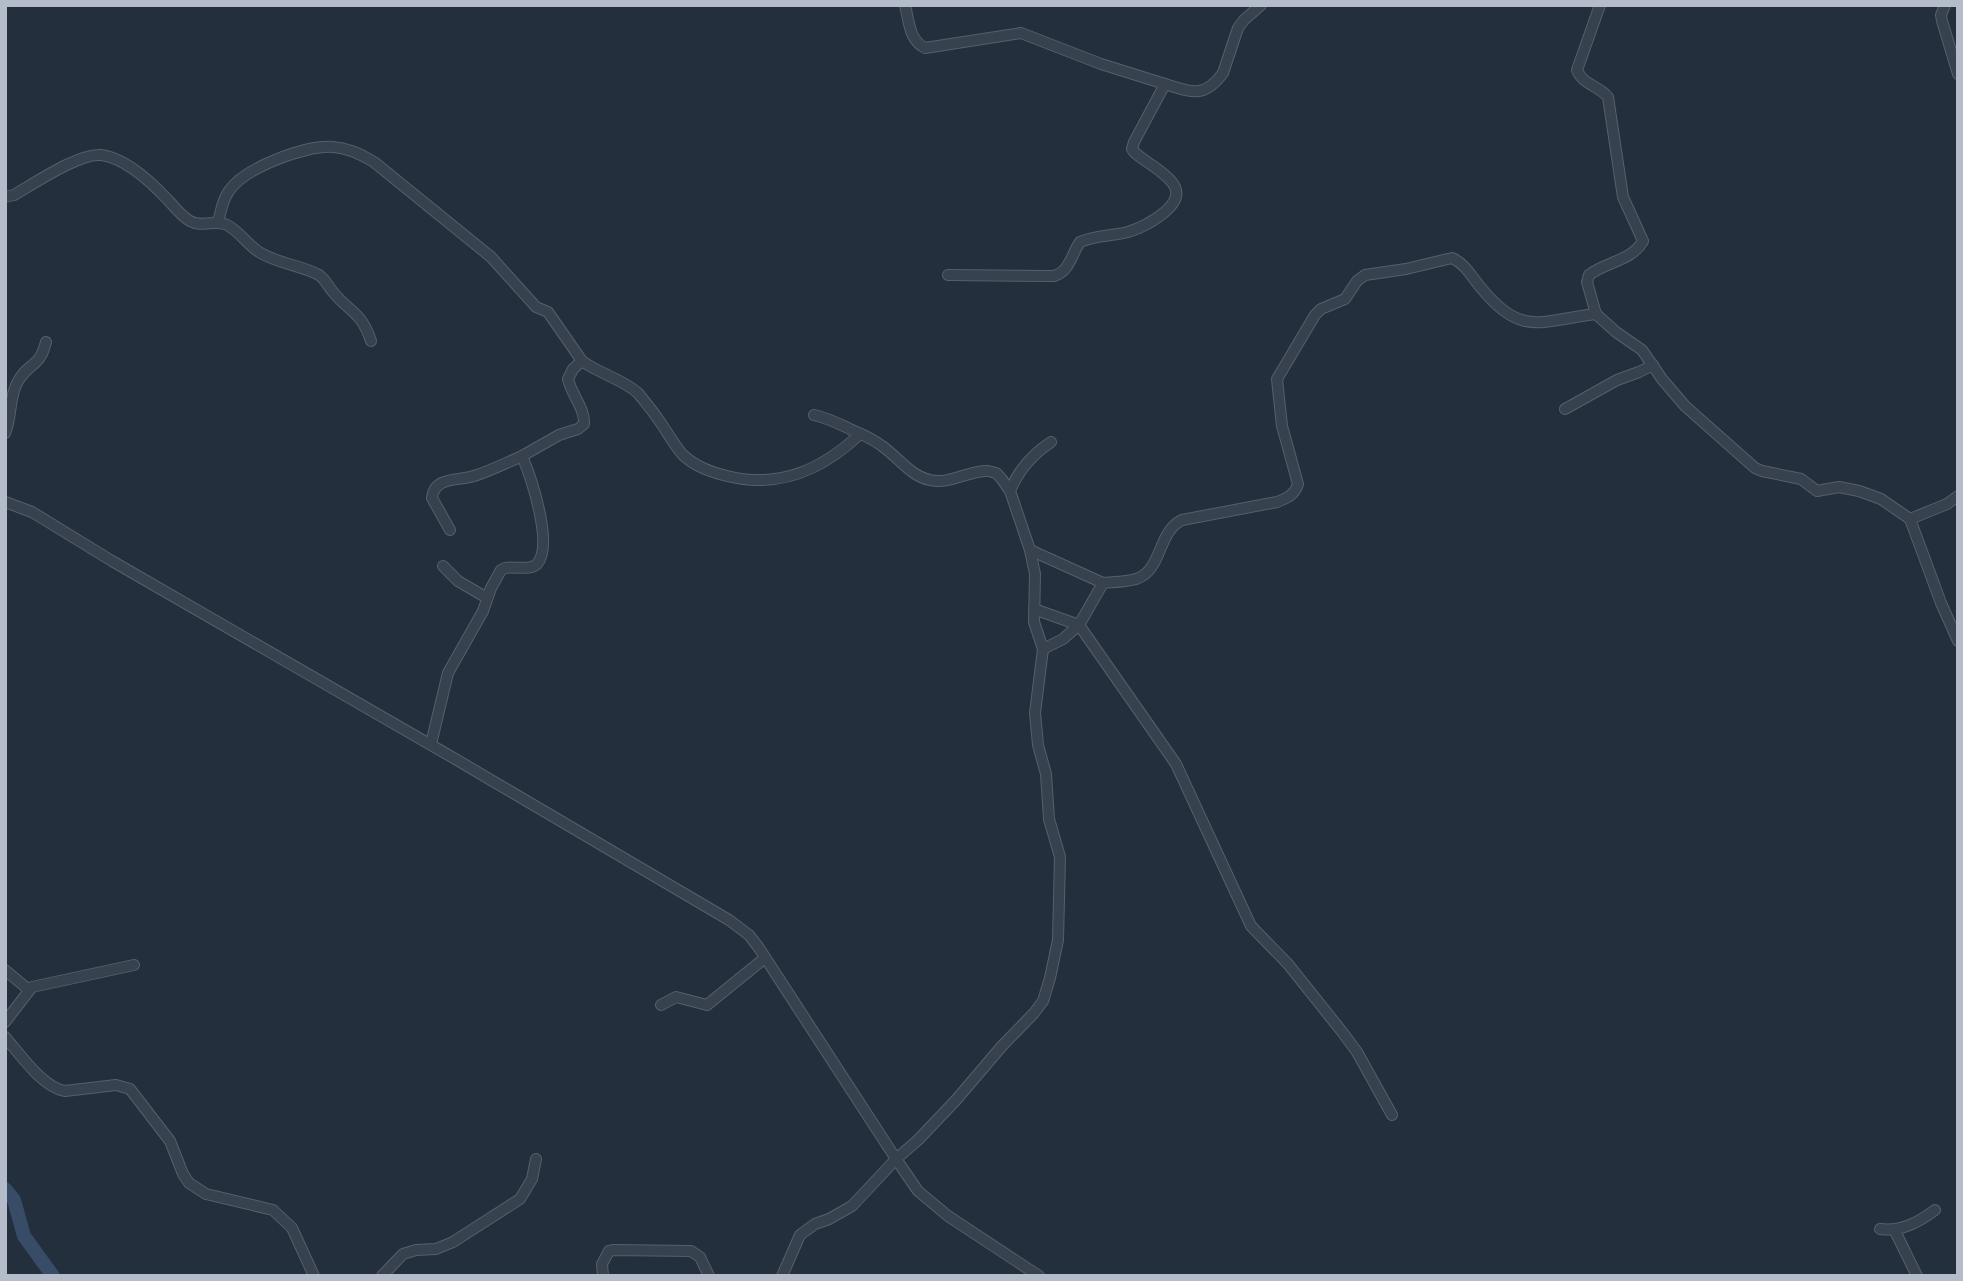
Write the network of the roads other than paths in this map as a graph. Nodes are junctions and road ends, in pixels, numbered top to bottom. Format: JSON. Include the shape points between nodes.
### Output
{"nodes":[{"id":1,"x":905,"y":5,"type":"edge"},
{"id":2,"x":1261,"y":5,"type":"edge"},
{"id":3,"x":1600,"y":5,"type":"edge"},
{"id":4,"x":1945,"y":5,"type":"edge"},
{"id":5,"x":1958,"y":74,"type":"edge"},
{"id":6,"x":1165,"y":84,"type":"junction"},
{"id":7,"x":5,"y":197,"type":"edge"},
{"id":8,"x":218,"y":222,"type":"junction"},
{"id":9,"x":948,"y":275,"type":"dead end"},
{"id":10,"x":1596,"y":314,"type":"junction"},
{"id":11,"x":371,"y":341,"type":"dead end"},
{"id":12,"x":46,"y":342,"type":"dead end"},
{"id":13,"x":582,"y":362,"type":"junction"},
{"id":14,"x":1653,"y":365,"type":"junction"},
{"id":15,"x":1565,"y":409,"type":"dead end"},
{"id":16,"x":814,"y":415,"type":"dead end"},
{"id":17,"x":5,"y":433,"type":"edge"},
{"id":18,"x":860,"y":434,"type":"junction"},
{"id":19,"x":1051,"y":442,"type":"dead end"},
{"id":20,"x":522,"y":456,"type":"junction"},
{"id":21,"x":1010,"y":491,"type":"junction"},
{"id":22,"x":1958,"y":496,"type":"edge"},
{"id":23,"x":5,"y":502,"type":"edge"},
{"id":24,"x":1910,"y":519,"type":"junction"},
{"id":25,"x":450,"y":530,"type":"dead end"},
{"id":26,"x":1030,"y":550,"type":"junction"},
{"id":27,"x":443,"y":566,"type":"dead end"},
{"id":28,"x":1102,"y":583,"type":"junction"},
{"id":29,"x":487,"y":598,"type":"junction"},
{"id":30,"x":1034,"y":609,"type":"junction"},
{"id":31,"x":1079,"y":625,"type":"junction"},
{"id":32,"x":1958,"y":642,"type":"edge"},
{"id":33,"x":1043,"y":649,"type":"junction"},
{"id":34,"x":431,"y":744,"type":"junction"},
{"id":35,"x":765,"y":958,"type":"junction"},
{"id":36,"x":134,"y":965,"type":"dead end"},
{"id":37,"x":5,"y":970,"type":"edge"},
{"id":38,"x":29,"y":990,"type":"junction"},
{"id":39,"x":661,"y":1005,"type":"dead end"},
{"id":40,"x":5,"y":1022,"type":"edge"},
{"id":41,"x":5,"y":1037,"type":"edge"},
{"id":42,"x":1392,"y":1115,"type":"dead end"},
{"id":43,"x":536,"y":1159,"type":"dead end"},
{"id":44,"x":896,"y":1159,"type":"junction"},
{"id":45,"x":1935,"y":1210,"type":"dead end"},
{"id":46,"x":1880,"y":1229,"type":"dead end"},
{"id":47,"x":1895,"y":1231,"type":"junction"},
{"id":48,"x":314,"y":1276,"type":"edge"},
{"id":49,"x":382,"y":1276,"type":"edge"},
{"id":50,"x":603,"y":1276,"type":"edge"},
{"id":51,"x":709,"y":1276,"type":"edge"},
{"id":52,"x":782,"y":1276,"type":"edge"},
{"id":53,"x":1040,"y":1276,"type":"edge"},
{"id":54,"x":1917,"y":1276,"type":"edge"}],
"edges":[{"from":1,"to":6,"type":"street","via":[[912,34],[925,48],[1021,33]]},
{"from":2,"to":6,"type":"street","via":[[1241,23],[1223,73],[1211,86],[1191,92]]},
{"from":3,"to":10,"type":"street","via":[[1577,70],[1608,97],[1623,197],[1643,241],[1623,259],[1589,275]]},
{"from":4,"to":5,"type":"street","via":[[1942,21]]},
{"from":6,"to":9,"type":"street","via":[[1132,149],[1175,186],[1171,208],[1136,229],[1080,242],[1059,275]]},
{"from":7,"to":8,"type":"street","via":[[88,156],[102,155],[130,167],[190,221]]},
{"from":8,"to":11,"type":"street","via":[[270,258],[322,278],[360,318]]},
{"from":8,"to":13,"type":"street","via":[[229,190],[247,173],[317,148],[331,146],[361,154],[491,257],[536,307],[548,312]]},
{"from":10,"to":14,"type":"street"},
{"from":10,"to":28,"type":"street","via":[[1537,323],[1516,320],[1452,258],[1365,275],[1345,299],[1318,312],[1278,379],[1282,426],[1298,484],[1294,492],[1277,502],[1181,520],[1168,530],[1152,568],[1136,579]]},
{"from":12,"to":17,"type":"street","via":[[36,362],[17,382]]},
{"from":13,"to":18,"type":"street","via":[[632,388],[693,463],[738,479],[758,481],[804,473]]},
{"from":13,"to":20,"type":"street","via":[[568,379],[584,424]]},
{"from":14,"to":15,"type":"street"},
{"from":14,"to":24,"type":"street","via":[[1685,406],[1755,468],[1801,479],[1817,491],[1839,487],[1859,491],[1881,499]]},
{"from":16,"to":18,"type":"street"},
{"from":18,"to":21,"type":"street","via":[[925,478],[939,481],[988,471],[996,473]]},
{"from":19,"to":21,"type":"street","via":[[1024,466]]},
{"from":20,"to":25,"type":"street","via":[[438,485],[432,498]]},
{"from":20,"to":29,"type":"street","via":[[540,511],[540,559],[529,568],[505,568]]},
{"from":21,"to":26,"type":"street"},
{"from":22,"to":24,"type":"street"},
{"from":23,"to":34,"type":"street","via":[[32,512]]},
{"from":24,"to":32,"type":"street"},
{"from":26,"to":28,"type":"street"},
{"from":26,"to":30,"type":"street"},
{"from":27,"to":29,"type":"street"},
{"from":28,"to":31,"type":"street"},
{"from":29,"to":34,"type":"street","via":[[448,673]]},
{"from":30,"to":31,"type":"street"},
{"from":30,"to":33,"type":"street"},
{"from":31,"to":33,"type":"street"},
{"from":31,"to":42,"type":"street","via":[[1176,764],[1251,926],[1343,1032]]},
{"from":33,"to":44,"type":"street","via":[[1035,713],[1049,819],[1060,856],[1058,940],[1050,978],[1034,1013]]},
{"from":34,"to":35,"type":"street","via":[[729,920]]},
{"from":35,"to":39,"type":"street","via":[[707,1005],[676,997]]},
{"from":35,"to":44,"type":"street"},
{"from":36,"to":38,"type":"street"},
{"from":37,"to":38,"type":"street"},
{"from":38,"to":40,"type":"street"},
{"from":41,"to":48,"type":"street","via":[[36,1073],[59,1090],[116,1085],[130,1089],[170,1141],[189,1183],[206,1194],[273,1210],[292,1228]]},
{"from":43,"to":49,"type":"street","via":[[532,1179],[520,1199],[453,1242],[403,1254]]},
{"from":44,"to":52,"type":"street","via":[[852,1206],[800,1235]]},
{"from":44,"to":53,"type":"street","via":[[918,1191],[948,1216]]},
{"from":45,"to":47,"type":"street"},
{"from":46,"to":47,"type":"street"},
{"from":47,"to":54,"type":"street"},
{"from":50,"to":51,"type":"street","via":[[602,1264],[614,1250],[691,1251],[700,1257]]}]}
